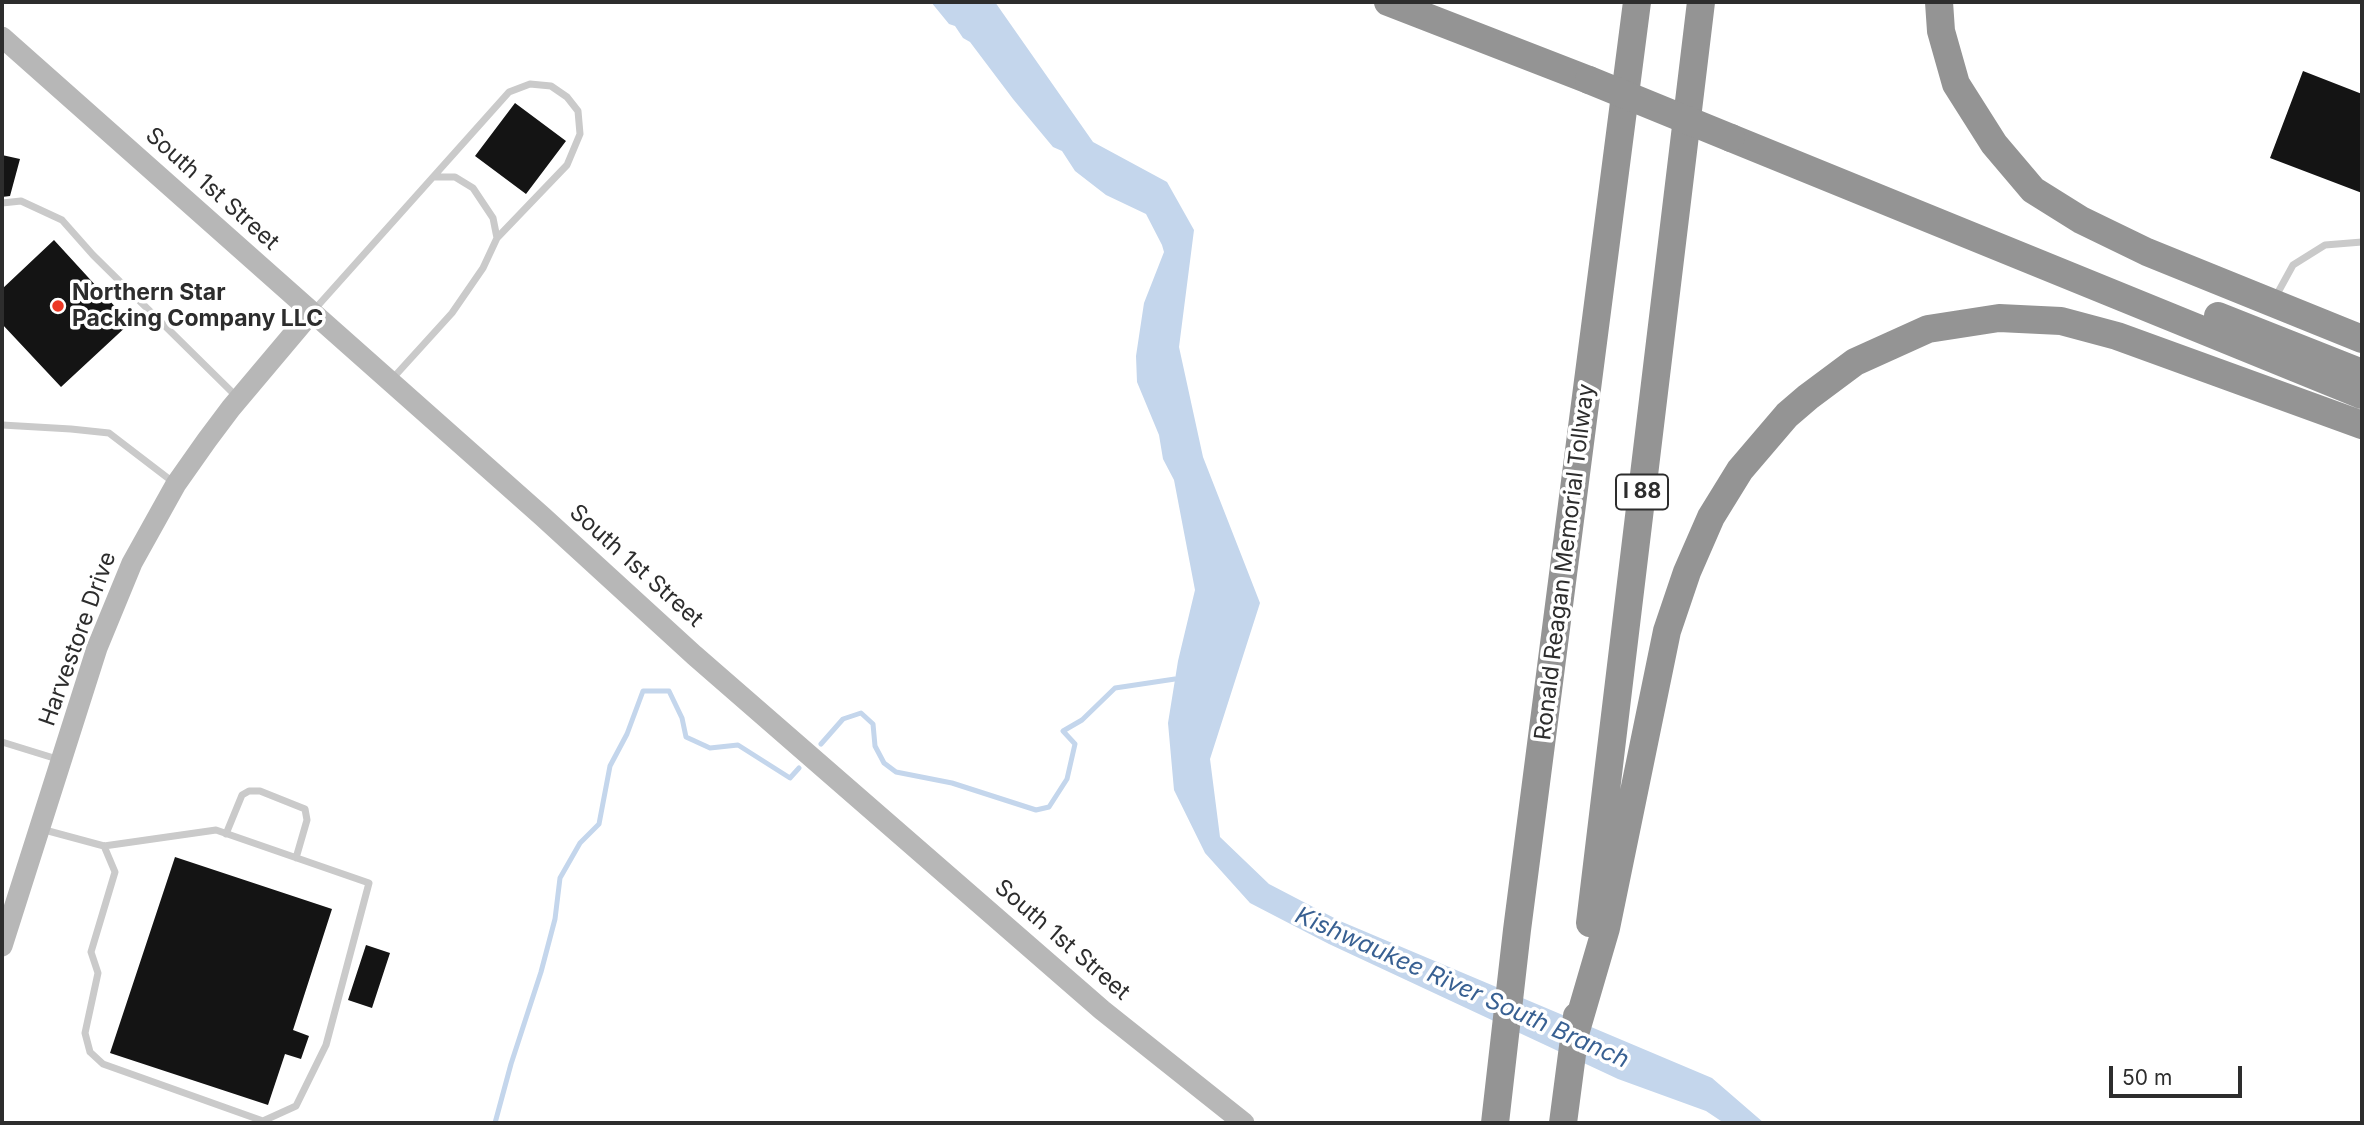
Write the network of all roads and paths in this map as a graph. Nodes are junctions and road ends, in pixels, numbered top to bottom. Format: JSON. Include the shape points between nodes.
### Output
{"nodes":[{"id":1,"x":1388,"y":2,"type":"edge"},
{"id":2,"x":1430,"y":2,"type":"edge"},
{"id":3,"x":1629,"y":2,"type":"edge"},
{"id":4,"x":1637,"y":2,"type":"edge"},
{"id":5,"x":1701,"y":2,"type":"edge"},
{"id":6,"x":1939,"y":2,"type":"edge"},
{"id":7,"x":2,"y":37,"type":"edge"},
{"id":8,"x":1631,"y":45,"type":"junction"},
{"id":9,"x":1590,"y":74,"type":"junction"},
{"id":10,"x":1730,"y":131,"type":"junction"},
{"id":11,"x":433,"y":177,"type":"junction"},
{"id":12,"x":2,"y":202,"type":"edge"},
{"id":13,"x":497,"y":239,"type":"junction"},
{"id":14,"x":2362,"y":242,"type":"edge"},
{"id":15,"x":2272,"y":303,"type":"junction"},
{"id":16,"x":311,"y":313,"type":"junction"},
{"id":17,"x":2362,"y":340,"type":"edge"},
{"id":18,"x":2362,"y":373,"type":"edge"},
{"id":19,"x":389,"y":382,"type":"junction"},
{"id":20,"x":2362,"y":395,"type":"edge"},
{"id":21,"x":239,"y":399,"type":"junction"},
{"id":22,"x":2,"y":425,"type":"edge"},
{"id":23,"x":2362,"y":425,"type":"edge"},
{"id":24,"x":176,"y":484,"type":"junction"},
{"id":25,"x":2,"y":742,"type":"edge"},
{"id":26,"x":61,"y":761,"type":"junction"},
{"id":27,"x":40,"y":829,"type":"junction"},
{"id":28,"x":226,"y":834,"type":"junction"},
{"id":29,"x":104,"y":846,"type":"junction"},
{"id":30,"x":296,"y":858,"type":"junction"},
{"id":31,"x":2,"y":946,"type":"edge"},
{"id":32,"x":1586,"y":982,"type":"junction"},
{"id":33,"x":1244,"y":1123,"type":"edge"},
{"id":34,"x":1495,"y":1123,"type":"edge"},
{"id":35,"x":1563,"y":1123,"type":"edge"}],
"edges":[{"from":1,"to":9,"type":"highway"},
{"from":2,"to":9,"type":"highway"},
{"from":3,"to":8,"type":"highway"},
{"from":4,"to":8,"type":"highway","name":"Ronald Reagan Memorial Tollway"},
{"from":5,"to":32,"type":"highway","number":"I 88"},
{"from":6,"to":15,"type":"highway","via":[[1941,31],[1956,84],[1994,144],[2033,190],[2147,252]]},
{"from":7,"to":16,"type":"street","name":"South 1st Street"},
{"from":8,"to":34,"type":"highway","name":"Ronald Reagan Memorial Tollway"},
{"from":9,"to":10,"type":"highway"},
{"from":10,"to":18,"type":"highway"},
{"from":10,"to":20,"type":"highway"},
{"from":11,"to":13,"type":"lane","via":[[455,177],[474,188],[493,218]]},
{"from":11,"to":13,"type":"lane","via":[[509,92],[530,84],[551,86],[567,97],[578,111],[579,134],[567,165]]},
{"from":11,"to":16,"type":"lane"},
{"from":12,"to":21,"type":"lane","via":[[21,201],[62,220]]},
{"from":13,"to":19,"type":"lane","via":[[452,313]]},
{"from":14,"to":15,"type":"lane","via":[[2325,245],[2293,265]]},
{"from":15,"to":17,"type":"highway"},
{"from":16,"to":19,"type":"street","name":"South 1st Street"},
{"from":16,"to":21,"type":"street","name":"Harvestore Drive"},
{"from":19,"to":33,"type":"street","name":"South 1st Street","via":[[1092,1002]]},
{"from":21,"to":24,"type":"street","name":"Harvestore Drive"},
{"from":22,"to":24,"type":"lane","via":[[109,433]]},
{"from":23,"to":32,"type":"highway","via":[[2117,336],[2061,321],[1999,318],[1928,329],[1855,362],[1808,397],[1757,449],[1725,492],[1697,546],[1667,631],[1606,928]]},
{"from":24,"to":26,"type":"street","name":"Harvestore Drive","via":[[114,603]]},
{"from":25,"to":26,"type":"lane"},
{"from":26,"to":27,"type":"street","name":"Harvestore Drive"},
{"from":27,"to":29,"type":"lane"},
{"from":27,"to":31,"type":"street","name":"Harvestore Drive"},
{"from":28,"to":29,"type":"lane","via":[[215,830]]},
{"from":28,"to":30,"type":"lane"},
{"from":28,"to":30,"type":"lane","via":[[243,795],[260,791],[305,809],[307,820]]},
{"from":29,"to":30,"type":"lane","via":[[115,872],[91,952],[98,973],[85,1033],[90,1052],[103,1064],[263,1121],[296,1106],[326,1045],[369,883]]},
{"from":32,"to":35,"type":"highway"}]}
